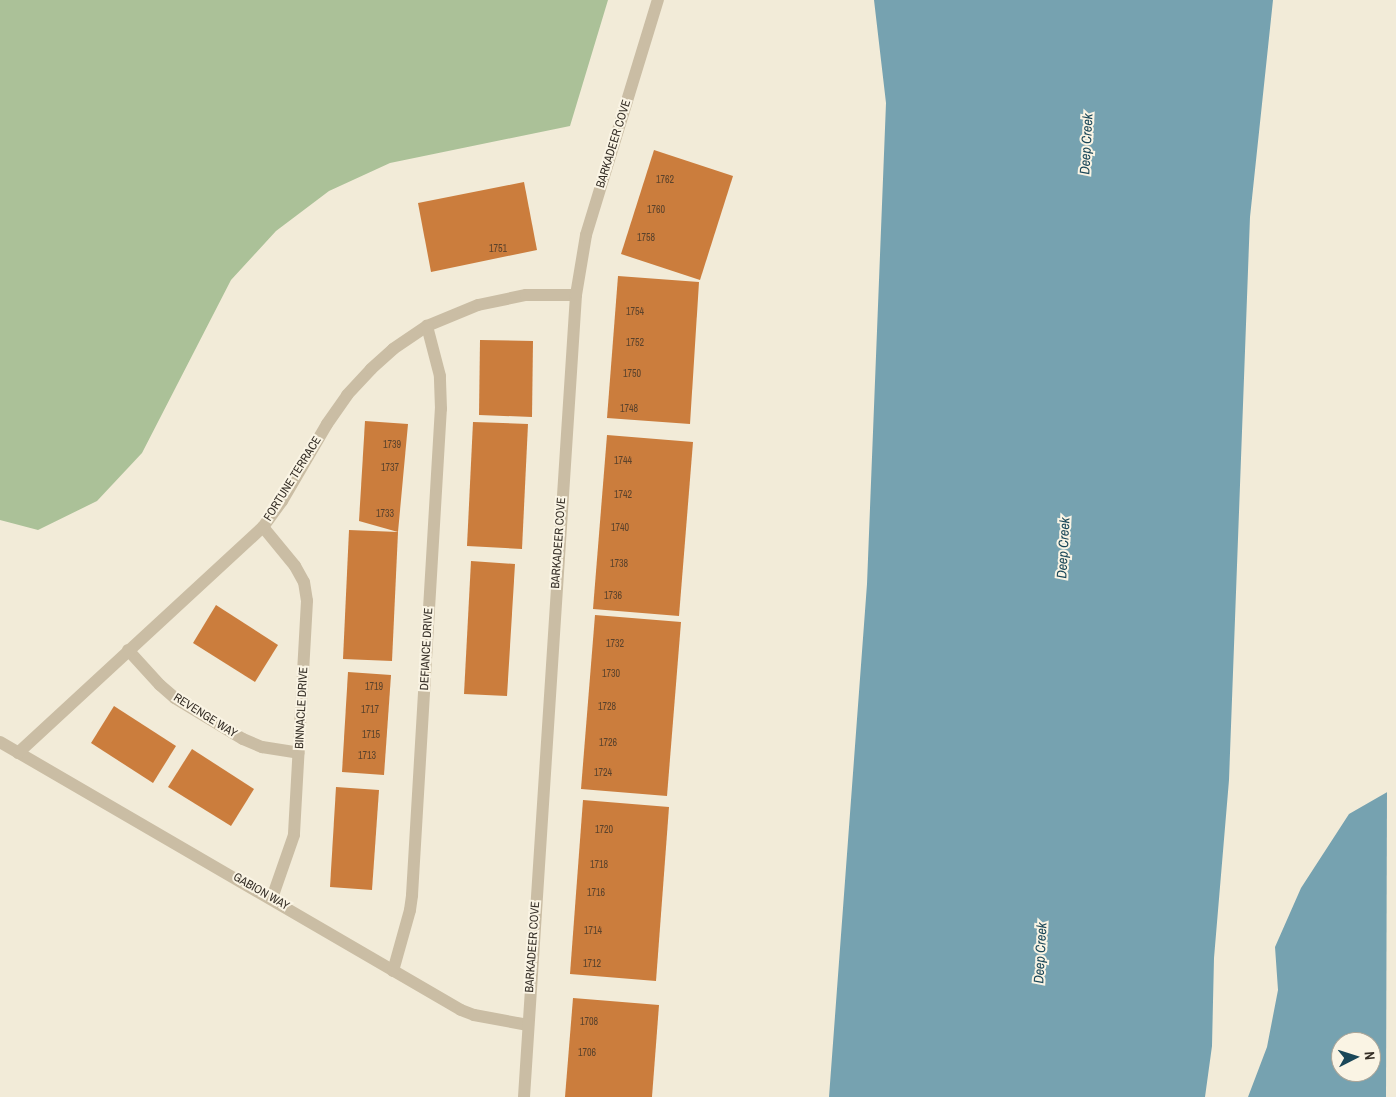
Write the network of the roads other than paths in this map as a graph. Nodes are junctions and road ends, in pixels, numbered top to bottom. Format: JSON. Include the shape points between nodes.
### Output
{"nodes":[{"id":1,"x":658,"y":0,"type":"edge"},
{"id":2,"x":576,"y":295,"type":"junction"},
{"id":3,"x":427,"y":326,"type":"junction"},
{"id":4,"x":263,"y":527,"type":"junction"},
{"id":5,"x":128,"y":650,"type":"junction"},
{"id":6,"x":0,"y":742,"type":"edge"},
{"id":7,"x":18,"y":753,"type":"junction"},
{"id":8,"x":299,"y":753,"type":"junction"},
{"id":9,"x":272,"y":898,"type":"junction"},
{"id":10,"x":393,"y":971,"type":"junction"},
{"id":11,"x":528,"y":1025,"type":"junction"},
{"id":12,"x":524,"y":1097,"type":"edge"}],
"edges":[{"from":1,"to":2,"type":"street","name":"BARKADEER COVE","via":[[586,235]]},
{"from":2,"to":3,"type":"street","name":"FORTUNE TERRACE","via":[[526,295],[502,299]]},
{"from":2,"to":11,"type":"street","name":"BARKADEER COVE"},
{"from":3,"to":4,"type":"street","name":"FORTUNE TERRACE","via":[[393,349],[347,395]]},
{"from":3,"to":10,"type":"street","name":"DEFIANCE DRIVE","via":[[440,376],[442,409],[412,895]]},
{"from":4,"to":5,"type":"street","name":"FORTUNE TERRACE"},
{"from":4,"to":8,"type":"street","name":"BINNACLE DRIVE","via":[[304,582],[307,601]]},
{"from":5,"to":7,"type":"street","name":"FORTUNE TERRACE"},
{"from":5,"to":8,"type":"street","name":"REVENGE WAY","via":[[175,698],[243,739],[262,747]]},
{"from":6,"to":7,"type":"street","name":"GABION WAY"},
{"from":7,"to":9,"type":"street","name":"GABION WAY"},
{"from":8,"to":9,"type":"street","name":"BINNACLE DRIVE","via":[[294,835]]},
{"from":9,"to":10,"type":"street","name":"GABION WAY"},
{"from":10,"to":11,"type":"street","name":"GABION WAY","via":[[460,1010]]},
{"from":11,"to":12,"type":"street","name":"BARKADEER COVE"}]}
